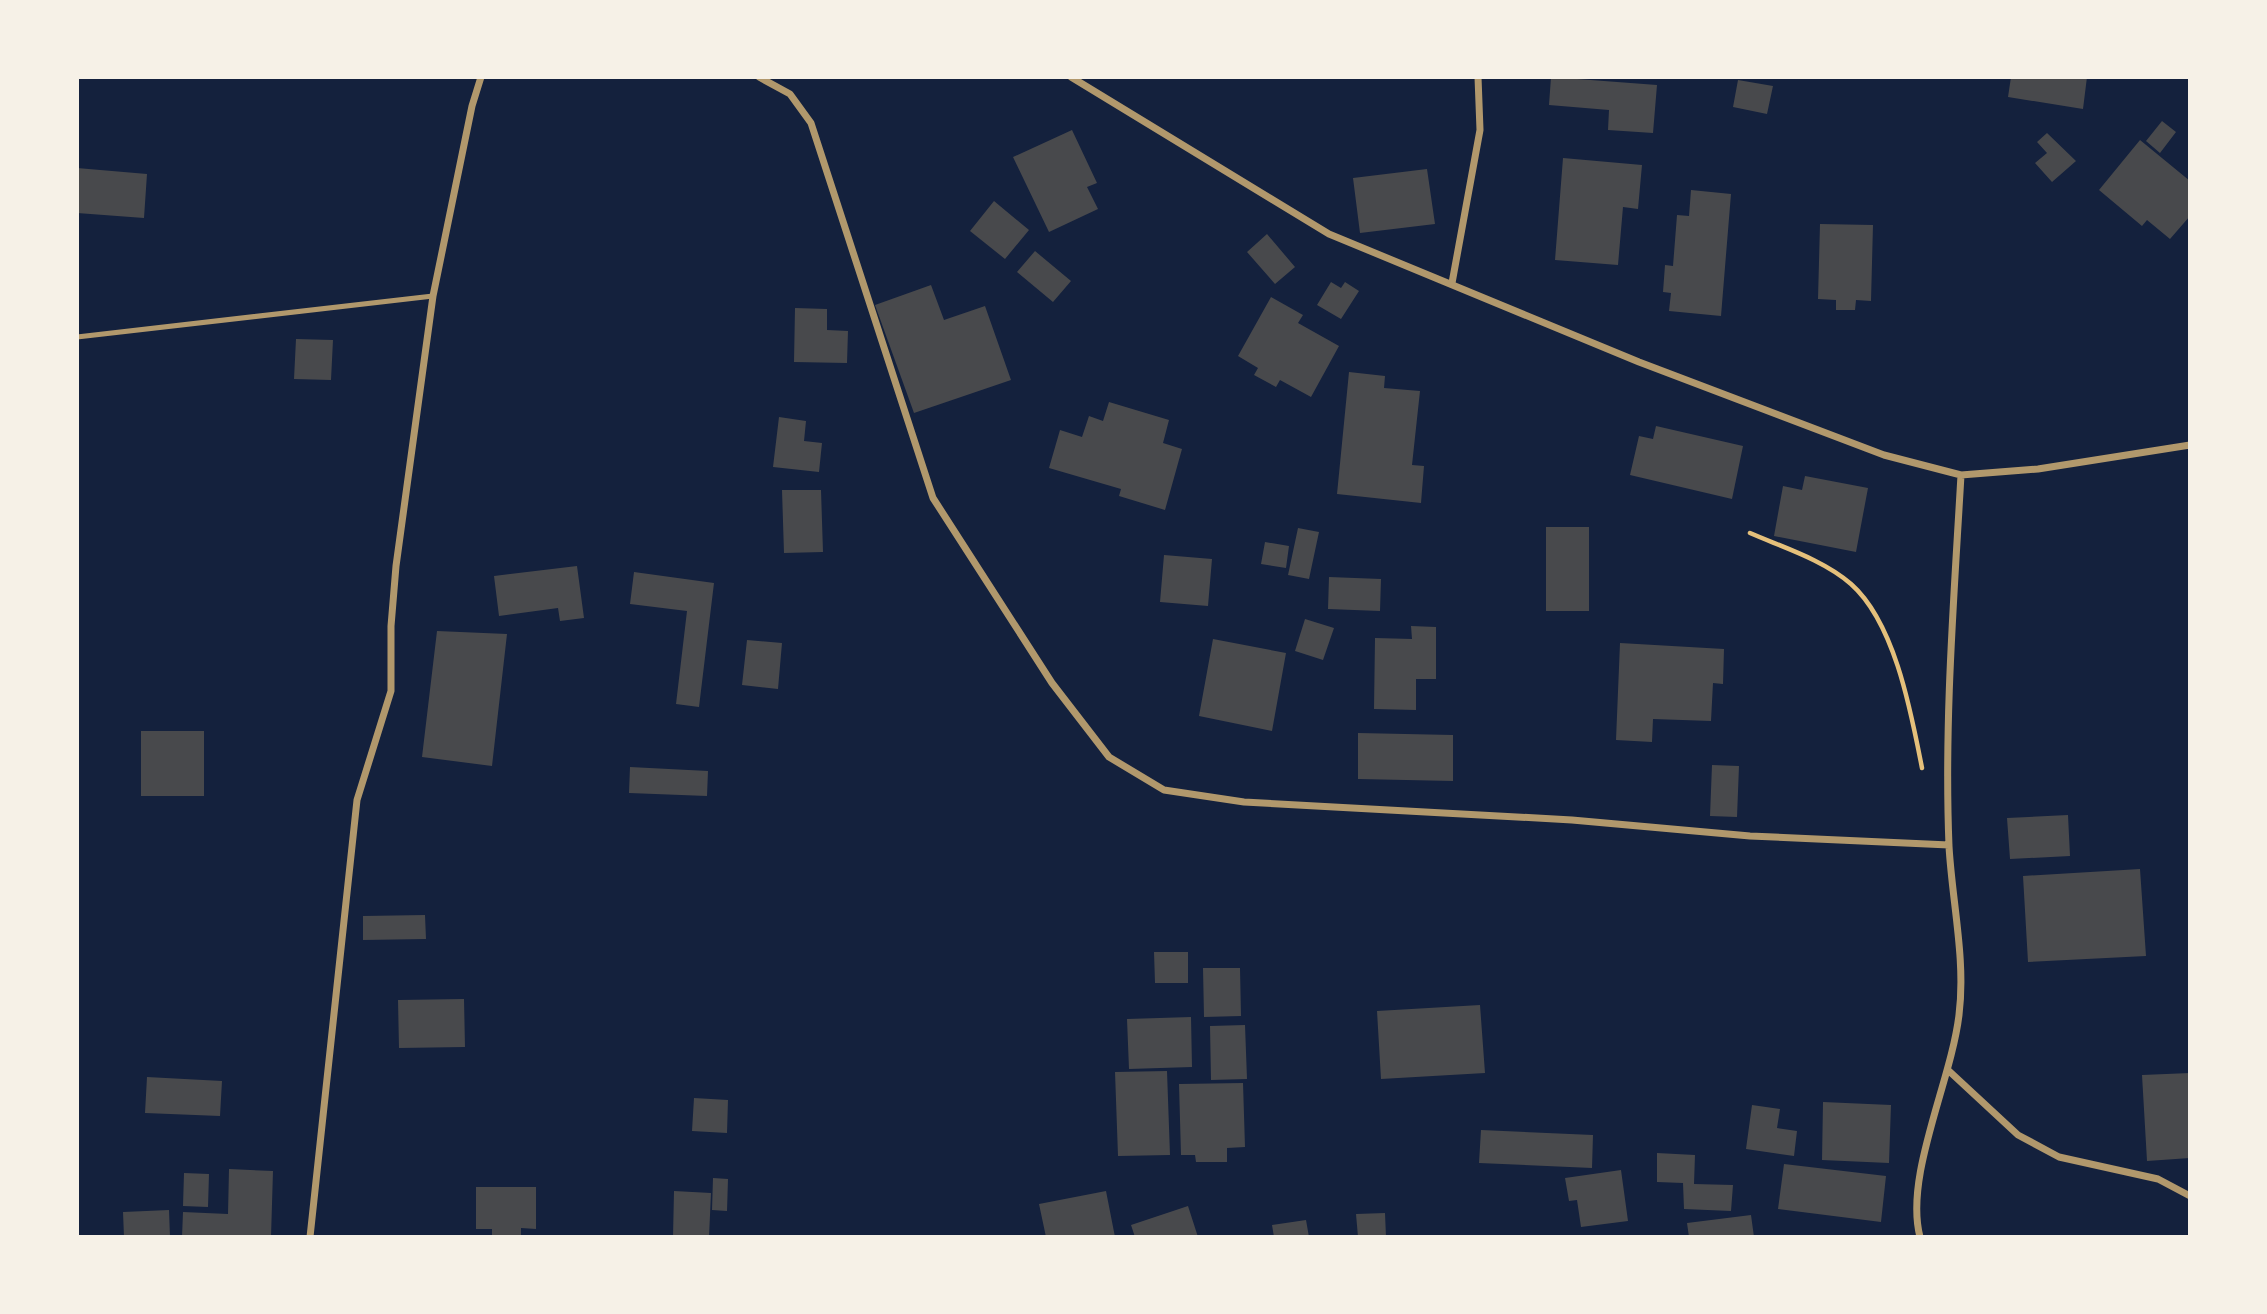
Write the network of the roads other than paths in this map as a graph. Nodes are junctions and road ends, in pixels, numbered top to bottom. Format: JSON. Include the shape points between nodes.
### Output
{"nodes":[{"id":1,"x":481,"y":77,"type":"edge"},
{"id":2,"x":759,"y":77,"type":"edge"},
{"id":3,"x":1071,"y":77,"type":"edge"},
{"id":4,"x":1478,"y":77,"type":"edge"},
{"id":5,"x":1452,"y":284,"type":"junction"},
{"id":6,"x":433,"y":296,"type":"junction"},
{"id":7,"x":77,"y":337,"type":"edge"},
{"id":8,"x":2190,"y":445,"type":"edge"},
{"id":9,"x":1961,"y":475,"type":"junction"},
{"id":10,"x":1949,"y":845,"type":"junction"},
{"id":11,"x":1950,"y":1071,"type":"junction"},
{"id":12,"x":2190,"y":1196,"type":"edge"},
{"id":13,"x":310,"y":1237,"type":"edge"},
{"id":14,"x":1920,"y":1237,"type":"edge"}],
"edges":[{"from":1,"to":6,"type":"street"},
{"from":2,"to":10,"type":"street","via":[[790,94],[811,123],[933,498],[1052,682],[1110,757],[1164,790],[1244,802]]},
{"from":3,"to":5,"type":"street","via":[[1329,234]]},
{"from":4,"to":5,"type":"street","via":[[1480,130]]},
{"from":5,"to":9,"type":"street","via":[[1639,362],[1884,455]]},
{"from":6,"to":7,"type":"lane"},
{"from":6,"to":13,"type":"street","via":[[396,566],[391,691],[357,800]]},
{"from":8,"to":9,"type":"street","via":[[2038,469]]},
{"from":9,"to":10,"type":"street","via":[[1948,691]]},
{"from":10,"to":11,"type":"street","via":[[1960,1013]]},
{"from":11,"to":12,"type":"street","via":[[2018,1136],[2059,1157],[2158,1179]]},
{"from":11,"to":14,"type":"street","via":[[1915,1200]]}]}
